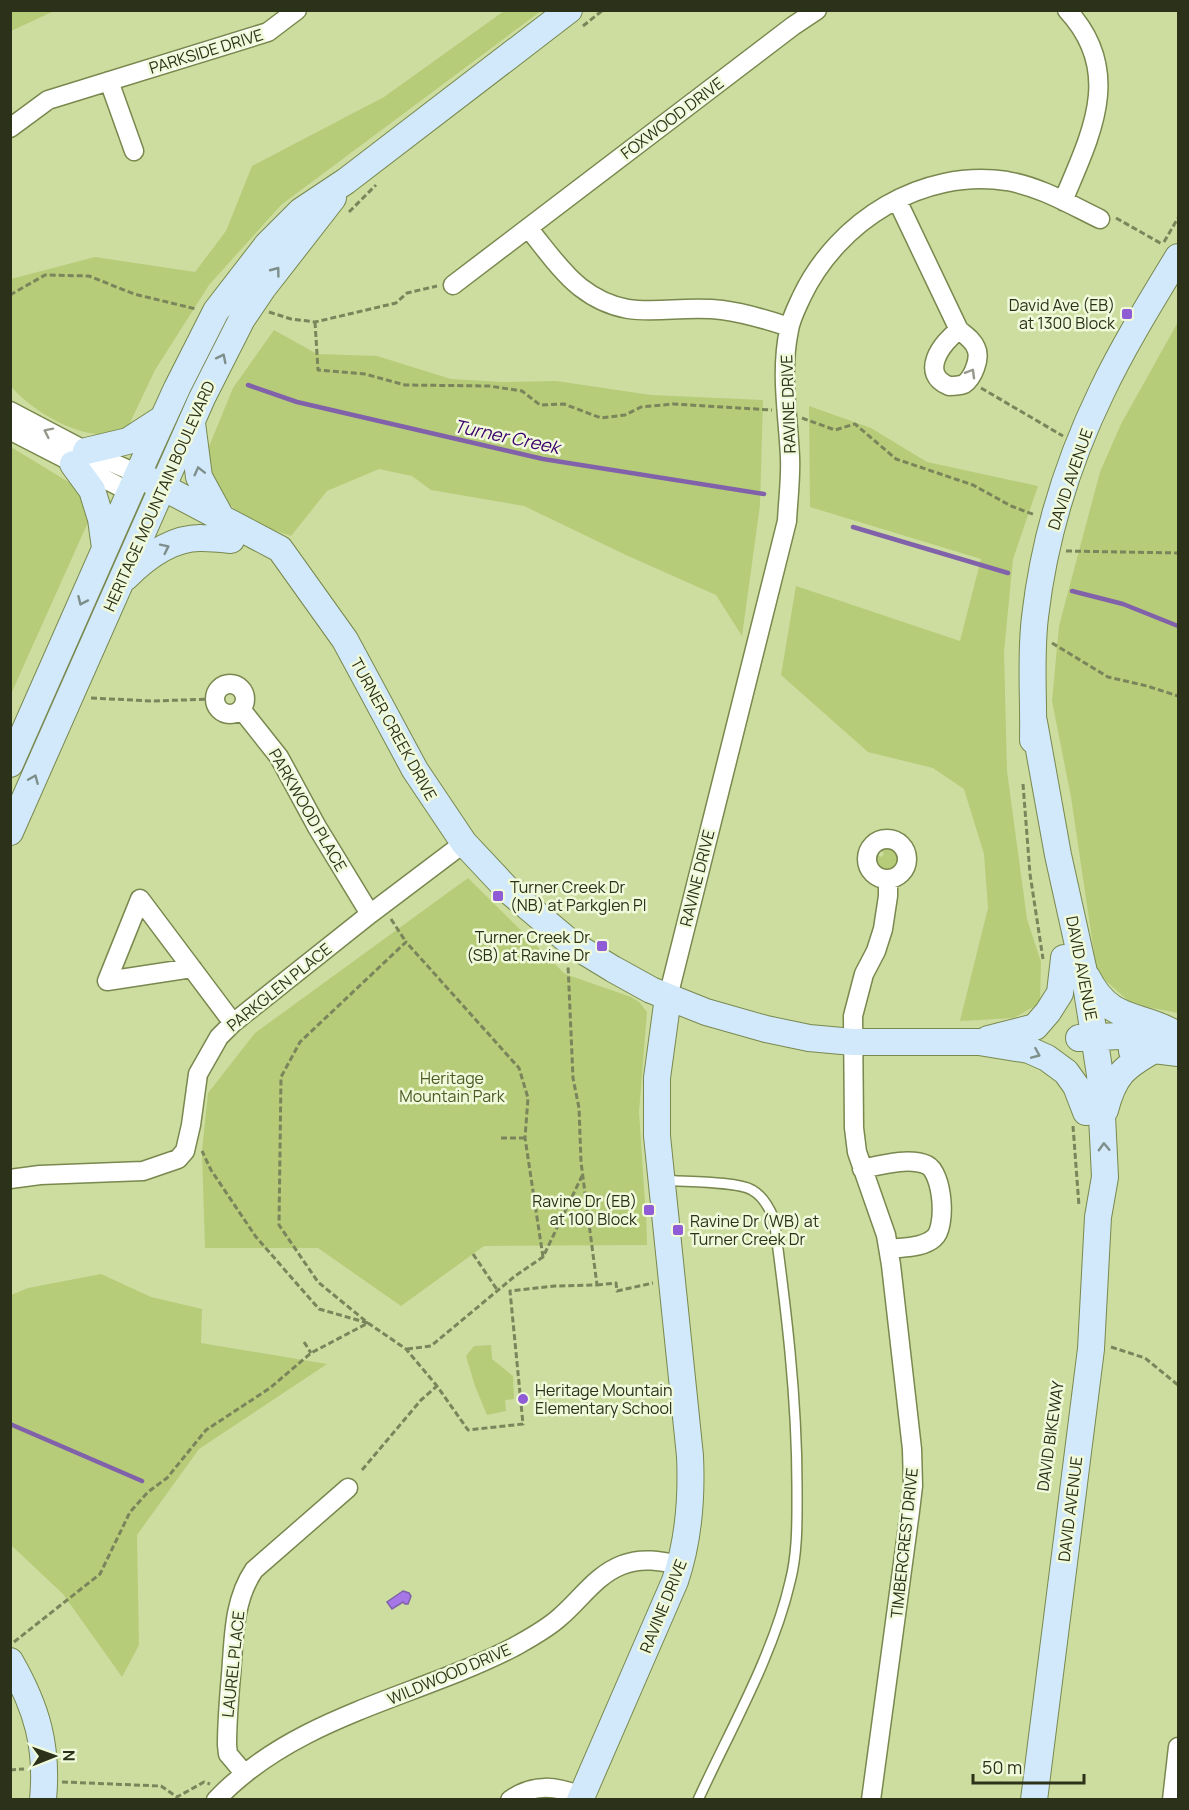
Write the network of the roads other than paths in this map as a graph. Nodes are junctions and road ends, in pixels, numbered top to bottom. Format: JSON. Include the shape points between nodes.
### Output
{"nodes":[{"id":1,"x":297,"y":10,"type":"edge"},
{"id":2,"x":818,"y":10,"type":"edge"},
{"id":3,"x":1067,"y":10,"type":"edge"},
{"id":4,"x":574,"y":19,"type":"edge"},
{"id":5,"x":110,"y":81,"type":"junction"},
{"id":6,"x":10,"y":128,"type":"edge"},
{"id":7,"x":134,"y":151,"type":"dead end"},
{"id":8,"x":346,"y":181,"type":"junction"},
{"id":9,"x":897,"y":201,"type":"junction"},
{"id":10,"x":1063,"y":201,"type":"junction"},
{"id":11,"x":1100,"y":219,"type":"road end"},
{"id":12,"x":528,"y":228,"type":"junction"},
{"id":13,"x":1171,"y":250,"type":"edge"},
{"id":14,"x":453,"y":285,"type":"road end"},
{"id":15,"x":789,"y":327,"type":"junction"},
{"id":16,"x":958,"y":330,"type":"dead end"},
{"id":17,"x":10,"y":411,"type":"edge"},
{"id":18,"x":162,"y":419,"type":"junction"},
{"id":19,"x":192,"y":419,"type":"junction"},
{"id":20,"x":10,"y":425,"type":"edge"},
{"id":21,"x":80,"y":457,"type":"junction"},
{"id":22,"x":134,"y":483,"type":"junction"},
{"id":23,"x":158,"y":495,"type":"junction"},
{"id":24,"x":226,"y":529,"type":"junction"},
{"id":25,"x":105,"y":548,"type":"junction"},
{"id":26,"x":119,"y":583,"type":"junction"},
{"id":27,"x":241,"y":709,"type":"junction"},
{"id":28,"x":10,"y":764,"type":"edge"},
{"id":29,"x":10,"y":832,"type":"edge"},
{"id":30,"x":464,"y":843,"type":"junction"},
{"id":31,"x":888,"y":879,"type":"dead end"},
{"id":32,"x":370,"y":914,"type":"junction"},
{"id":33,"x":1074,"y":965,"type":"junction"},
{"id":34,"x":192,"y":968,"type":"junction"},
{"id":35,"x":668,"y":997,"type":"junction"},
{"id":36,"x":233,"y":1023,"type":"junction"},
{"id":37,"x":853,"y":1042,"type":"junction"},
{"id":38,"x":979,"y":1042,"type":"junction"},
{"id":39,"x":1172,"y":1043,"type":"edge"},
{"id":40,"x":1088,"y":1045,"type":"junction"},
{"id":41,"x":1087,"y":1116,"type":"junction"},
{"id":42,"x":862,"y":1169,"type":"junction"},
{"id":43,"x":10,"y":1179,"type":"edge"},
{"id":44,"x":660,"y":1180,"type":"junction"},
{"id":45,"x":889,"y":1250,"type":"junction"},
{"id":46,"x":348,"y":1488,"type":"dead end"},
{"id":47,"x":681,"y":1565,"type":"junction"},
{"id":48,"x":12,"y":1652,"type":"edge"},
{"id":49,"x":1179,"y":1748,"type":"edge"},
{"id":50,"x":244,"y":1773,"type":"junction"},
{"id":51,"x":50,"y":1791,"type":"edge"},
{"id":52,"x":219,"y":1796,"type":"edge"},
{"id":53,"x":580,"y":1798,"type":"edge"},
{"id":54,"x":510,"y":1800,"type":"edge"},
{"id":55,"x":698,"y":1800,"type":"edge"},
{"id":56,"x":871,"y":1800,"type":"edge"},
{"id":57,"x":1034,"y":1800,"type":"edge"},
{"id":58,"x":1172,"y":1800,"type":"edge"}],
"edges":[{"from":1,"to":5,"type":"street","name":"PARKSIDE DRIVE","via":[[268,32]]},
{"from":2,"to":12,"type":"street","name":"FOXWOOD DRIVE"},
{"from":3,"to":10,"type":"street","via":[[1082,30],[1096,63],[1099,92],[1092,132]]},
{"from":4,"to":8,"type":"main road","name":"HERITAGE MOUNTAIN BOULEVARD"},
{"from":5,"to":6,"type":"street","name":"PARKSIDE DRIVE","via":[[48,100]]},
{"from":5,"to":7,"type":"street"},
{"from":8,"to":18,"type":"main road","name":"HERITAGE MOUNTAIN BOULEVARD","via":[[301,211],[267,245],[216,311]]},
{"from":19,"to":8,"type":"main road","name":"HERITAGE MOUNTAIN BOULEVARD","one_way":true,"via":[[242,319]]},
{"from":9,"to":10,"type":"street","name":"RAVINE DRIVE","via":[[923,189],[987,180],[1040,189]]},
{"from":9,"to":15,"type":"street","name":"RAVINE DRIVE","via":[[865,218],[830,252],[808,283]]},
{"from":9,"to":16,"type":"street"},
{"from":10,"to":11,"type":"street","name":"RAVINE DRIVE"},
{"from":12,"to":14,"type":"street","name":"FOXWOOD DRIVE"},
{"from":12,"to":15,"type":"street","via":[[579,286],[616,306],[653,312],[722,310]]},
{"from":13,"to":33,"type":"main road","name":"DAVID AVENUE","via":[[1075,456],[1053,522],[1035,618],[1033,770],[1038,815],[1043,858]]},
{"from":15,"to":35,"type":"street","name":"RAVINE DRIVE","via":[[784,363],[790,459],[787,521]]},
{"from":21,"to":17,"type":"street","one_way":true},
{"from":18,"to":21,"type":"main road","via":[[128,441]]},
{"from":18,"to":22,"type":"main road","name":"HERITAGE MOUNTAIN BOULEVARD"},
{"from":19,"to":23,"type":"main road","name":"HERITAGE MOUNTAIN BOULEVARD"},
{"from":24,"to":19,"type":"main road","one_way":true,"via":[[199,477]]},
{"from":20,"to":21,"type":"street","via":[[17,434]]},
{"from":21,"to":22,"type":"street"},
{"from":21,"to":25,"type":"main road","via":[[101,519]]},
{"from":22,"to":23,"type":"main road"},
{"from":22,"to":25,"type":"main road","name":"HERITAGE MOUNTAIN BOULEVARD"},
{"from":23,"to":24,"type":"main road","name":"TURNER CREEK DRIVE"},
{"from":23,"to":26,"type":"main road","name":"HERITAGE MOUNTAIN BOULEVARD"},
{"from":26,"to":24,"type":"main road","one_way":true,"via":[[142,561],[165,548]]},
{"from":24,"to":30,"type":"main road","name":"TURNER CREEK DRIVE","via":[[280,549],[345,640],[415,770]]},
{"from":25,"to":28,"type":"main road","name":"HERITAGE MOUNTAIN BOULEVARD","one_way":true},
{"from":29,"to":26,"type":"main road","name":"HERITAGE MOUNTAIN BOULEVARD","one_way":true},
{"from":27,"to":27,"type":"street","name":"PARKWOOD PLACE","via":[[232,714],[223,712],[215,699],[218,690],[236,685],[245,695]]},
{"from":27,"to":32,"type":"street","name":"PARKWOOD PLACE","via":[[279,757]]},
{"from":30,"to":32,"type":"street","name":"PARKGLEN PLACE"},
{"from":30,"to":35,"type":"main road","name":"TURNER CREEK DRIVE","via":[[509,891],[567,940]]},
{"from":31,"to":37,"type":"street","name":"TIMBERCREST DRIVE","via":[[883,929],[858,996]]},
{"from":32,"to":36,"type":"street","name":"PARKGLEN PLACE"},
{"from":33,"to":38,"type":"main road","via":[[1060,993],[1035,1027]]},
{"from":33,"to":39,"type":"main road","via":[[1113,1009],[1160,1026]]},
{"from":33,"to":40,"type":"main road","name":"DAVID AVENUE"},
{"from":34,"to":34,"type":"street","via":[[107,981],[140,899]]},
{"from":34,"to":36,"type":"street"},
{"from":35,"to":37,"type":"main road","name":"TURNER CREEK DRIVE","via":[[755,1026]]},
{"from":35,"to":44,"type":"main road","name":"RAVINE DRIVE","via":[[657,1088]]},
{"from":36,"to":43,"type":"street","name":"PARKGLEN PLACE","via":[[219,1036],[198,1074],[185,1151],[178,1160],[143,1171]]},
{"from":37,"to":38,"type":"main road","name":"TURNER CREEK DRIVE"},
{"from":37,"to":42,"type":"street","name":"TIMBERCREST DRIVE","via":[[855,1143]]},
{"from":38,"to":41,"type":"main road","one_way":true,"via":[[1029,1050],[1056,1064],[1073,1081]]},
{"from":39,"to":40,"type":"main road"},
{"from":39,"to":41,"type":"main road","via":[[1129,1065]]},
{"from":40,"to":41,"type":"main road","name":"DAVID AVENUE"},
{"from":41,"to":57,"type":"main road","name":"DAVID AVENUE","via":[[1091,1349]]},
{"from":42,"to":45,"type":"street","name":"TIMBERCREST DRIVE"},
{"from":42,"to":45,"type":"street","via":[[921,1163],[932,1168],[938,1180],[942,1221],[938,1234],[926,1243]]},
{"from":44,"to":47,"type":"main road","name":"RAVINE DRIVE","via":[[692,1485]]},
{"from":44,"to":55,"type":"lane","via":[[747,1187],[769,1206],[790,1343],[797,1437],[797,1522],[788,1590],[776,1632]]},
{"from":45,"to":56,"type":"street","name":"TIMBERCREST DRIVE","via":[[913,1486]]},
{"from":46,"to":50,"type":"street","name":"LAUREL PLACE","via":[[254,1570],[240,1597],[227,1745],[228,1754]]},
{"from":47,"to":50,"type":"street","name":"WILDWOOD DRIVE","via":[[644,1559],[617,1567],[559,1618],[521,1643],[310,1732]]},
{"from":47,"to":53,"type":"main road","name":"RAVINE DRIVE"},
{"from":48,"to":51,"type":"main road","via":[[42,1735]]},
{"from":49,"to":58,"type":"street"},
{"from":50,"to":52,"type":"street","name":"WILDWOOD DRIVE"},
{"from":53,"to":54,"type":"street","via":[[558,1788],[538,1787]]}]}
